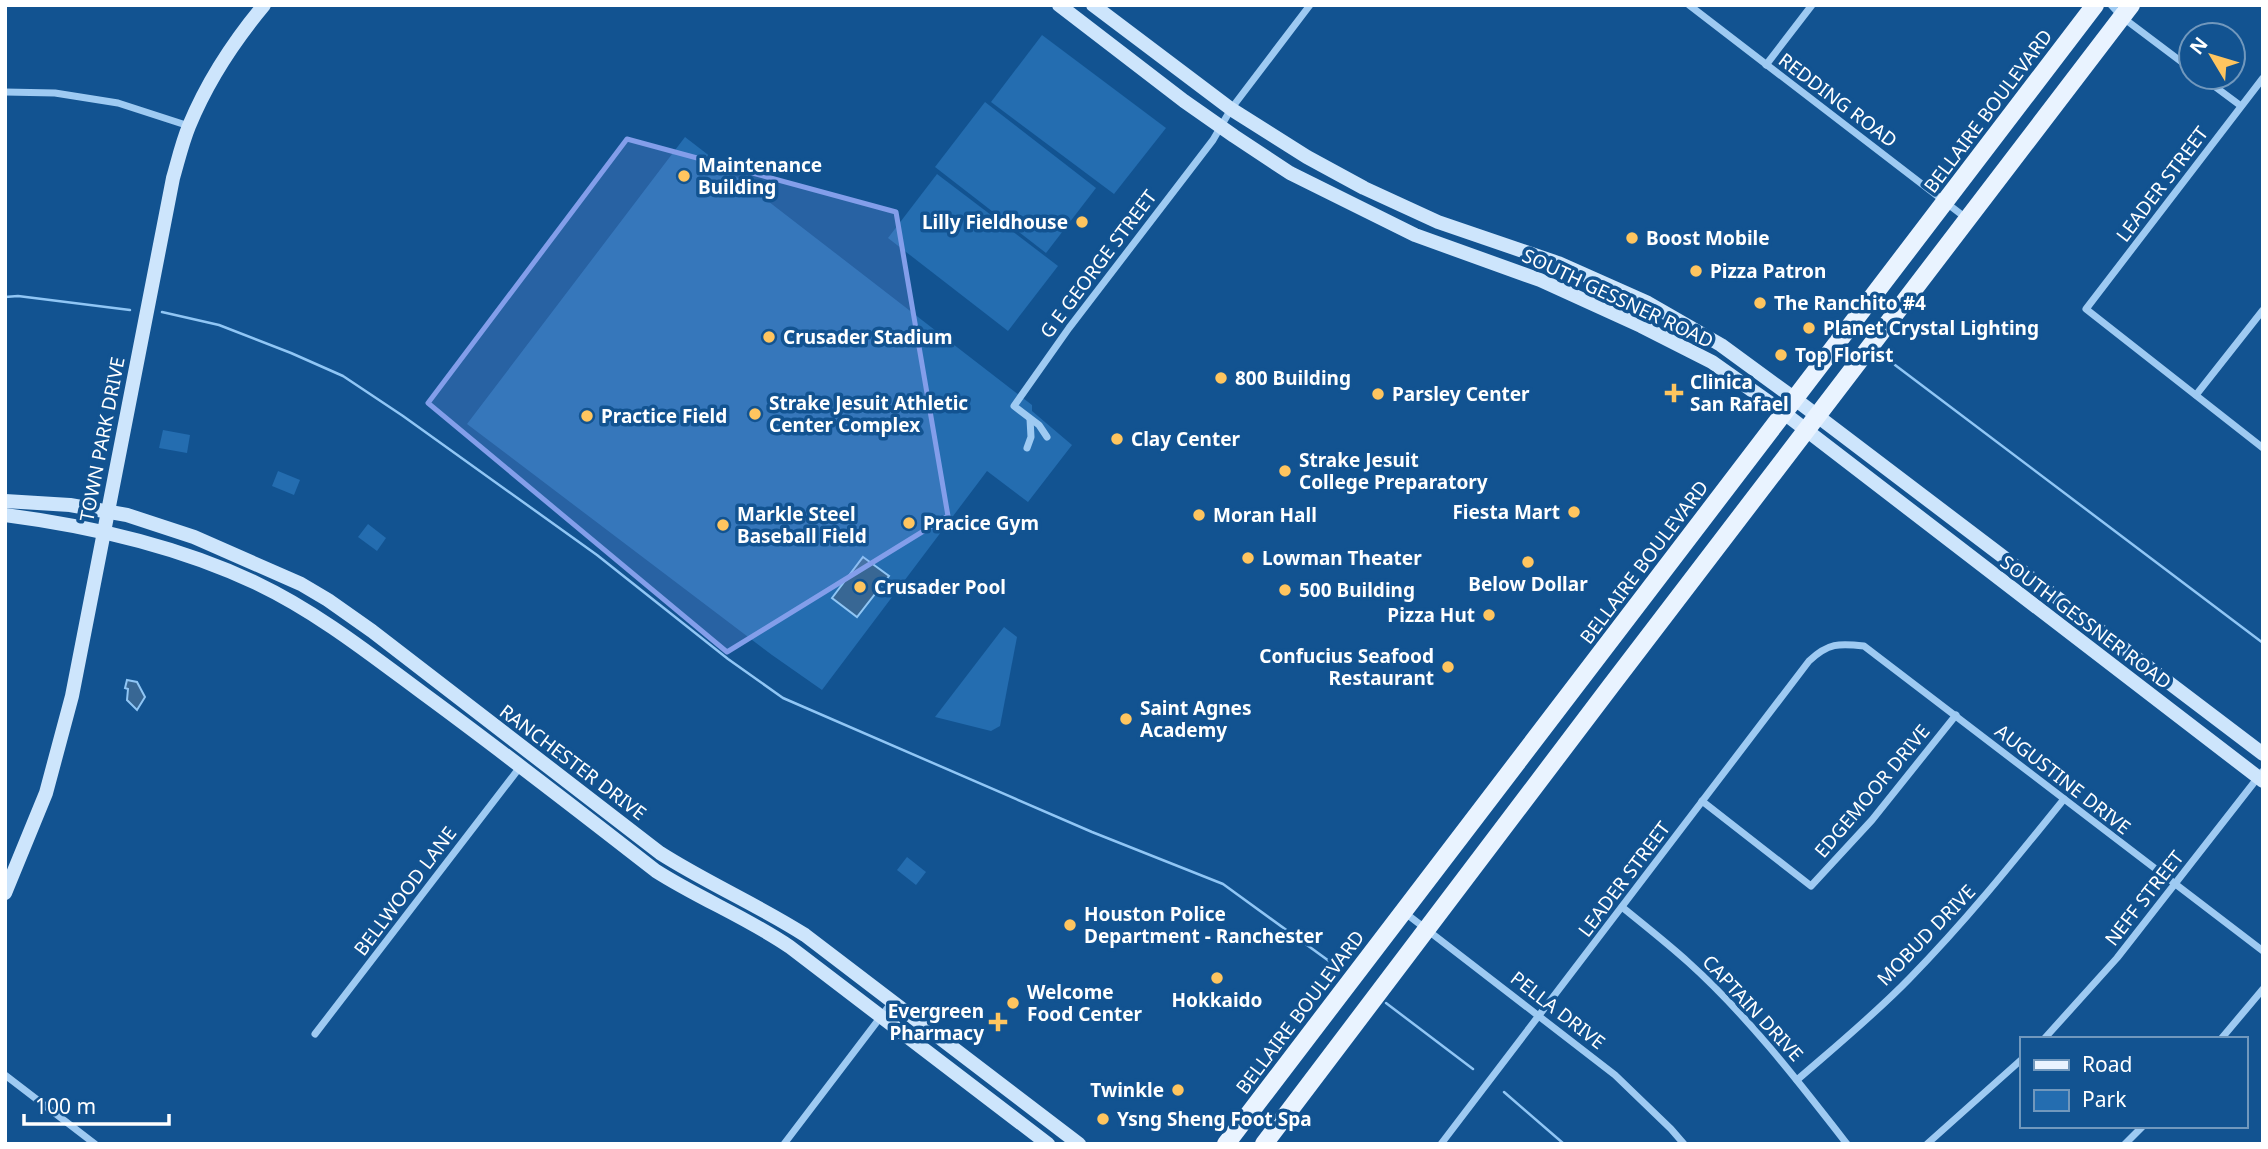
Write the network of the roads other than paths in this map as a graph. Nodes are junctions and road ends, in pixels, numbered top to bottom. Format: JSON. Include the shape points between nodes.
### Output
{"nodes":[{"id":1,"x":264,"y":5,"type":"edge"},
{"id":2,"x":1059,"y":5,"type":"edge"},
{"id":3,"x":1093,"y":5,"type":"edge"},
{"id":4,"x":1310,"y":5,"type":"edge"},
{"id":5,"x":1689,"y":5,"type":"edge"},
{"id":6,"x":1812,"y":5,"type":"edge"},
{"id":7,"x":2095,"y":5,"type":"edge"},
{"id":8,"x":2121,"y":9,"type":"edge"},
{"id":9,"x":1112,"y":20,"type":"junction"},
{"id":10,"x":1099,"y":36,"type":"junction"},
{"id":11,"x":2177,"y":57,"type":"edge"},
{"id":12,"x":1766,"y":65,"type":"junction"},
{"id":13,"x":2263,"y":78,"type":"edge"},
{"id":14,"x":2221,"y":91,"type":"edge"},
{"id":15,"x":5,"y":92,"type":"edge"},
{"id":16,"x":2241,"y":106,"type":"junction"},
{"id":17,"x":1231,"y":109,"type":"junction"},
{"id":18,"x":189,"y":125,"type":"junction"},
{"id":19,"x":1221,"y":126,"type":"junction"},
{"id":20,"x":1945,"y":202,"type":"junction"},
{"id":21,"x":1968,"y":219,"type":"junction"},
{"id":22,"x":1648,"y":303,"type":"junction"},
{"id":23,"x":2263,"y":310,"type":"edge"},
{"id":24,"x":1637,"y":324,"type":"junction"},
{"id":25,"x":2196,"y":395,"type":"junction"},
{"id":26,"x":1789,"y":406,"type":"junction"},
{"id":27,"x":1030,"y":419,"type":"junction"},
{"id":28,"x":1812,"y":424,"type":"junction"},
{"id":29,"x":1047,"y":437,"type":"dead end"},
{"id":30,"x":1027,"y":448,"type":"dead end"},
{"id":31,"x":2263,"y":448,"type":"edge"},
{"id":32,"x":5,"y":501,"type":"edge"},
{"id":33,"x":108,"y":513,"type":"junction"},
{"id":34,"x":5,"y":515,"type":"edge"},
{"id":35,"x":104,"y":532,"type":"junction"},
{"id":36,"x":1975,"y":535,"type":"junction"},
{"id":37,"x":1962,"y":552,"type":"junction"},
{"id":38,"x":262,"y":567,"type":"junction"},
{"id":39,"x":255,"y":583,"type":"junction"},
{"id":40,"x":1623,"y":624,"type":"junction"},
{"id":41,"x":1645,"y":640,"type":"junction"},
{"id":42,"x":1840,"y":643,"type":"joint"},
{"id":43,"x":2115,"y":643,"type":"junction"},
{"id":44,"x":394,"y":649,"type":"junction"},
{"id":45,"x":2103,"y":659,"type":"junction"},
{"id":46,"x":383,"y":664,"type":"junction"},
{"id":47,"x":1956,"y":715,"type":"junction"},
{"id":48,"x":499,"y":730,"type":"junction"},
{"id":49,"x":489,"y":742,"type":"junction"},
{"id":50,"x":2263,"y":754,"type":"edge"},
{"id":51,"x":520,"y":766,"type":"junction"},
{"id":52,"x":1510,"y":772,"type":"junction"},
{"id":53,"x":2261,"y":776,"type":"edge"},
{"id":54,"x":1533,"y":789,"type":"junction"},
{"id":55,"x":2063,"y":799,"type":"junction"},
{"id":56,"x":1702,"y":802,"type":"junction"},
{"id":57,"x":634,"y":833,"type":"junction"},
{"id":58,"x":624,"y":846,"type":"junction"},
{"id":59,"x":2175,"y":884,"type":"junction"},
{"id":60,"x":5,"y":893,"type":"edge"},
{"id":61,"x":1622,"y":907,"type":"junction"},
{"id":62,"x":1404,"y":911,"type":"junction"},
{"id":63,"x":780,"y":918,"type":"junction"},
{"id":64,"x":1427,"y":930,"type":"junction"},
{"id":65,"x":772,"y":934,"type":"junction"},
{"id":66,"x":2263,"y":951,"type":"edge"},
{"id":67,"x":2263,"y":989,"type":"edge"},
{"id":68,"x":892,"y":1001,"type":"junction"},
{"id":69,"x":1539,"y":1015,"type":"junction"},
{"id":70,"x":881,"y":1016,"type":"junction"},
{"id":71,"x":315,"y":1034,"type":"dead end"},
{"id":72,"x":2045,"y":1037,"type":"edge"},
{"id":73,"x":2223,"y":1037,"type":"edge"},
{"id":74,"x":2020,"y":1061,"type":"edge"},
{"id":75,"x":5,"y":1075,"type":"edge"},
{"id":76,"x":1797,"y":1080,"type":"junction"},
{"id":77,"x":1035,"y":1109,"type":"junction"},
{"id":78,"x":1023,"y":1125,"type":"junction"},
{"id":79,"x":2141,"y":1128,"type":"edge"},
{"id":80,"x":95,"y":1144,"type":"edge"},
{"id":81,"x":784,"y":1144,"type":"edge"},
{"id":82,"x":1048,"y":1144,"type":"edge"},
{"id":83,"x":1079,"y":1144,"type":"edge"},
{"id":84,"x":1226,"y":1144,"type":"edge"},
{"id":85,"x":1264,"y":1144,"type":"edge"},
{"id":86,"x":1441,"y":1144,"type":"edge"},
{"id":87,"x":1684,"y":1144,"type":"edge"},
{"id":88,"x":1847,"y":1144,"type":"edge"},
{"id":89,"x":1927,"y":1144,"type":"edge"},
{"id":90,"x":2125,"y":1144,"type":"edge"}],
"edges":[{"from":1,"to":18,"type":"street","name":"TOWN PARK DRIVE","via":[[234,44]]},
{"from":2,"to":10,"type":"street","name":"SOUTH GESSNER ROAD"},
{"from":3,"to":9,"type":"street","name":"SOUTH GESSNER ROAD"},
{"from":4,"to":17,"type":"street"},
{"from":5,"to":12,"type":"street","name":"REDDING ROAD"},
{"from":6,"to":12,"type":"street"},
{"from":7,"to":20,"type":"main road","name":"BELLAIRE BOULEVARD"},
{"from":8,"to":11,"type":"street"},
{"from":8,"to":21,"type":"main road"},
{"from":9,"to":10,"type":"street"},
{"from":9,"to":17,"type":"street","name":"SOUTH GESSNER ROAD"},
{"from":10,"to":19,"type":"street","name":"SOUTH GESSNER ROAD"},
{"from":12,"to":20,"type":"street","name":"REDDING ROAD"},
{"from":13,"to":16,"type":"street","name":"LEADER STREET"},
{"from":14,"to":16,"type":"street"},
{"from":15,"to":18,"type":"street","via":[[55,93],[118,103]]},
{"from":16,"to":25,"type":"street","name":"LEADER STREET","via":[[2086,309]]},
{"from":17,"to":19,"type":"street"},
{"from":17,"to":22,"type":"street","name":"SOUTH GESSNER ROAD","via":[[1364,188],[1438,222],[1558,263]]},
{"from":18,"to":33,"type":"street","name":"TOWN PARK DRIVE","via":[[173,178]]},
{"from":19,"to":24,"type":"street","name":"SOUTH GESSNER ROAD","via":[[1290,173],[1366,212],[1415,235],[1540,280]]},
{"from":19,"to":27,"type":"street","name":"G E GEORGE STREET","via":[[1029,382],[1014,406]]},
{"from":20,"to":21,"type":"street","name":"REDDING ROAD"},
{"from":20,"to":26,"type":"main road","name":"BELLAIRE BOULEVARD"},
{"from":21,"to":28,"type":"main road"},
{"from":22,"to":24,"type":"street"},
{"from":22,"to":26,"type":"street","name":"SOUTH GESSNER ROAD","via":[[1720,345]]},
{"from":23,"to":25,"type":"street"},
{"from":24,"to":26,"type":"street","name":"SOUTH GESSNER ROAD"},
{"from":25,"to":31,"type":"street"},
{"from":26,"to":28,"type":"street","name":"SOUTH GESSNER ROAD"},
{"from":26,"to":40,"type":"main road","name":"BELLAIRE BOULEVARD"},
{"from":27,"to":29,"type":"street","name":"G E GEORGE STREET"},
{"from":27,"to":30,"type":"street","name":"G E GEORGE STREET"},
{"from":28,"to":36,"type":"street","name":"SOUTH GESSNER ROAD"},
{"from":28,"to":37,"type":"street","name":"SOUTH GESSNER ROAD"},
{"from":28,"to":41,"type":"main road"},
{"from":32,"to":33,"type":"street","name":"RANCHESTER DRIVE","via":[[70,505]]},
{"from":33,"to":35,"type":"street","name":"TOWN PARK DRIVE"},
{"from":33,"to":38,"type":"street","name":"RANCHESTER DRIVE","via":[[194,537]]},
{"from":34,"to":35,"type":"street","name":"RANCHESTER DRIVE"},
{"from":35,"to":39,"type":"street","name":"RANCHESTER DRIVE","via":[[201,560]]},
{"from":35,"to":60,"type":"street","name":"TOWN PARK DRIVE","via":[[72,696],[46,793]]},
{"from":36,"to":37,"type":"street"},
{"from":36,"to":43,"type":"street","name":"SOUTH GESSNER ROAD"},
{"from":37,"to":45,"type":"street","name":"SOUTH GESSNER ROAD"},
{"from":38,"to":39,"type":"street"},
{"from":38,"to":44,"type":"street","name":"RANCHESTER DRIVE","via":[[328,600]]},
{"from":39,"to":46,"type":"street","name":"RANCHESTER DRIVE","via":[[325,623]]},
{"from":40,"to":41,"type":"main road"},
{"from":40,"to":52,"type":"main road","name":"BELLAIRE BOULEVARD"},
{"from":41,"to":54,"type":"main road"},
{"from":42,"to":47,"type":"street","name":"AUGUSTINE DRIVE","via":[[1864,646]]},
{"from":42,"to":56,"type":"street","name":"LEADER STREET","via":[[1809,661]]},
{"from":43,"to":45,"type":"street"},
{"from":43,"to":50,"type":"street","name":"SOUTH GESSNER ROAD"},
{"from":44,"to":46,"type":"street"},
{"from":44,"to":48,"type":"street","name":"RANCHESTER DRIVE"},
{"from":45,"to":53,"type":"street","name":"SOUTH GESSNER ROAD"},
{"from":46,"to":49,"type":"street","name":"RANCHESTER DRIVE"},
{"from":47,"to":55,"type":"street","name":"AUGUSTINE DRIVE"},
{"from":47,"to":56,"type":"street","name":"EDGEMOOR DRIVE","via":[[1872,820],[1811,886]]},
{"from":48,"to":49,"type":"street"},
{"from":48,"to":57,"type":"street","name":"RANCHESTER DRIVE"},
{"from":49,"to":51,"type":"street","name":"RANCHESTER DRIVE"},
{"from":51,"to":58,"type":"street","name":"RANCHESTER DRIVE"},
{"from":51,"to":71,"type":"street","name":"BELLWOOD LANE"},
{"from":52,"to":54,"type":"main road"},
{"from":52,"to":62,"type":"main road","name":"BELLAIRE BOULEVARD"},
{"from":53,"to":59,"type":"street","name":"NEFF STREET"},
{"from":54,"to":64,"type":"main road"},
{"from":55,"to":59,"type":"street","name":"AUGUSTINE DRIVE"},
{"from":55,"to":76,"type":"street","name":"MOBUD DRIVE","via":[[1994,887],[1908,980]]},
{"from":56,"to":61,"type":"street","name":"LEADER STREET"},
{"from":57,"to":58,"type":"street"},
{"from":57,"to":63,"type":"street","name":"RANCHESTER DRIVE","via":[[698,877]]},
{"from":58,"to":65,"type":"street","name":"RANCHESTER DRIVE","via":[[680,886]]},
{"from":59,"to":66,"type":"street","name":"AUGUSTINE DRIVE"},
{"from":59,"to":72,"type":"street","name":"NEFF STREET","via":[[2117,958]]},
{"from":61,"to":69,"type":"street","name":"LEADER STREET"},
{"from":61,"to":76,"type":"street","name":"CAPTAIN DRIVE","via":[[1689,962]]},
{"from":62,"to":64,"type":"street","name":"PELLA DRIVE"},
{"from":62,"to":84,"type":"main road","name":"BELLAIRE BOULEVARD"},
{"from":63,"to":65,"type":"street"},
{"from":63,"to":68,"type":"street","name":"RANCHESTER DRIVE"},
{"from":64,"to":69,"type":"street","name":"PELLA DRIVE"},
{"from":64,"to":85,"type":"main road"},
{"from":65,"to":70,"type":"street","name":"RANCHESTER DRIVE"},
{"from":67,"to":73,"type":"street"},
{"from":68,"to":70,"type":"street"},
{"from":68,"to":77,"type":"street","name":"RANCHESTER DRIVE"},
{"from":69,"to":86,"type":"street","name":"LEADER STREET"},
{"from":69,"to":87,"type":"street","name":"PELLA DRIVE","via":[[1615,1075]]},
{"from":70,"to":78,"type":"street","name":"RANCHESTER DRIVE"},
{"from":70,"to":81,"type":"street"},
{"from":74,"to":89,"type":"street"},
{"from":75,"to":80,"type":"street"},
{"from":76,"to":88,"type":"street","name":"CAPTAIN DRIVE"},
{"from":77,"to":78,"type":"street"},
{"from":77,"to":83,"type":"street","name":"RANCHESTER DRIVE"},
{"from":78,"to":82,"type":"street","name":"RANCHESTER DRIVE"},
{"from":79,"to":90,"type":"street"}]}
